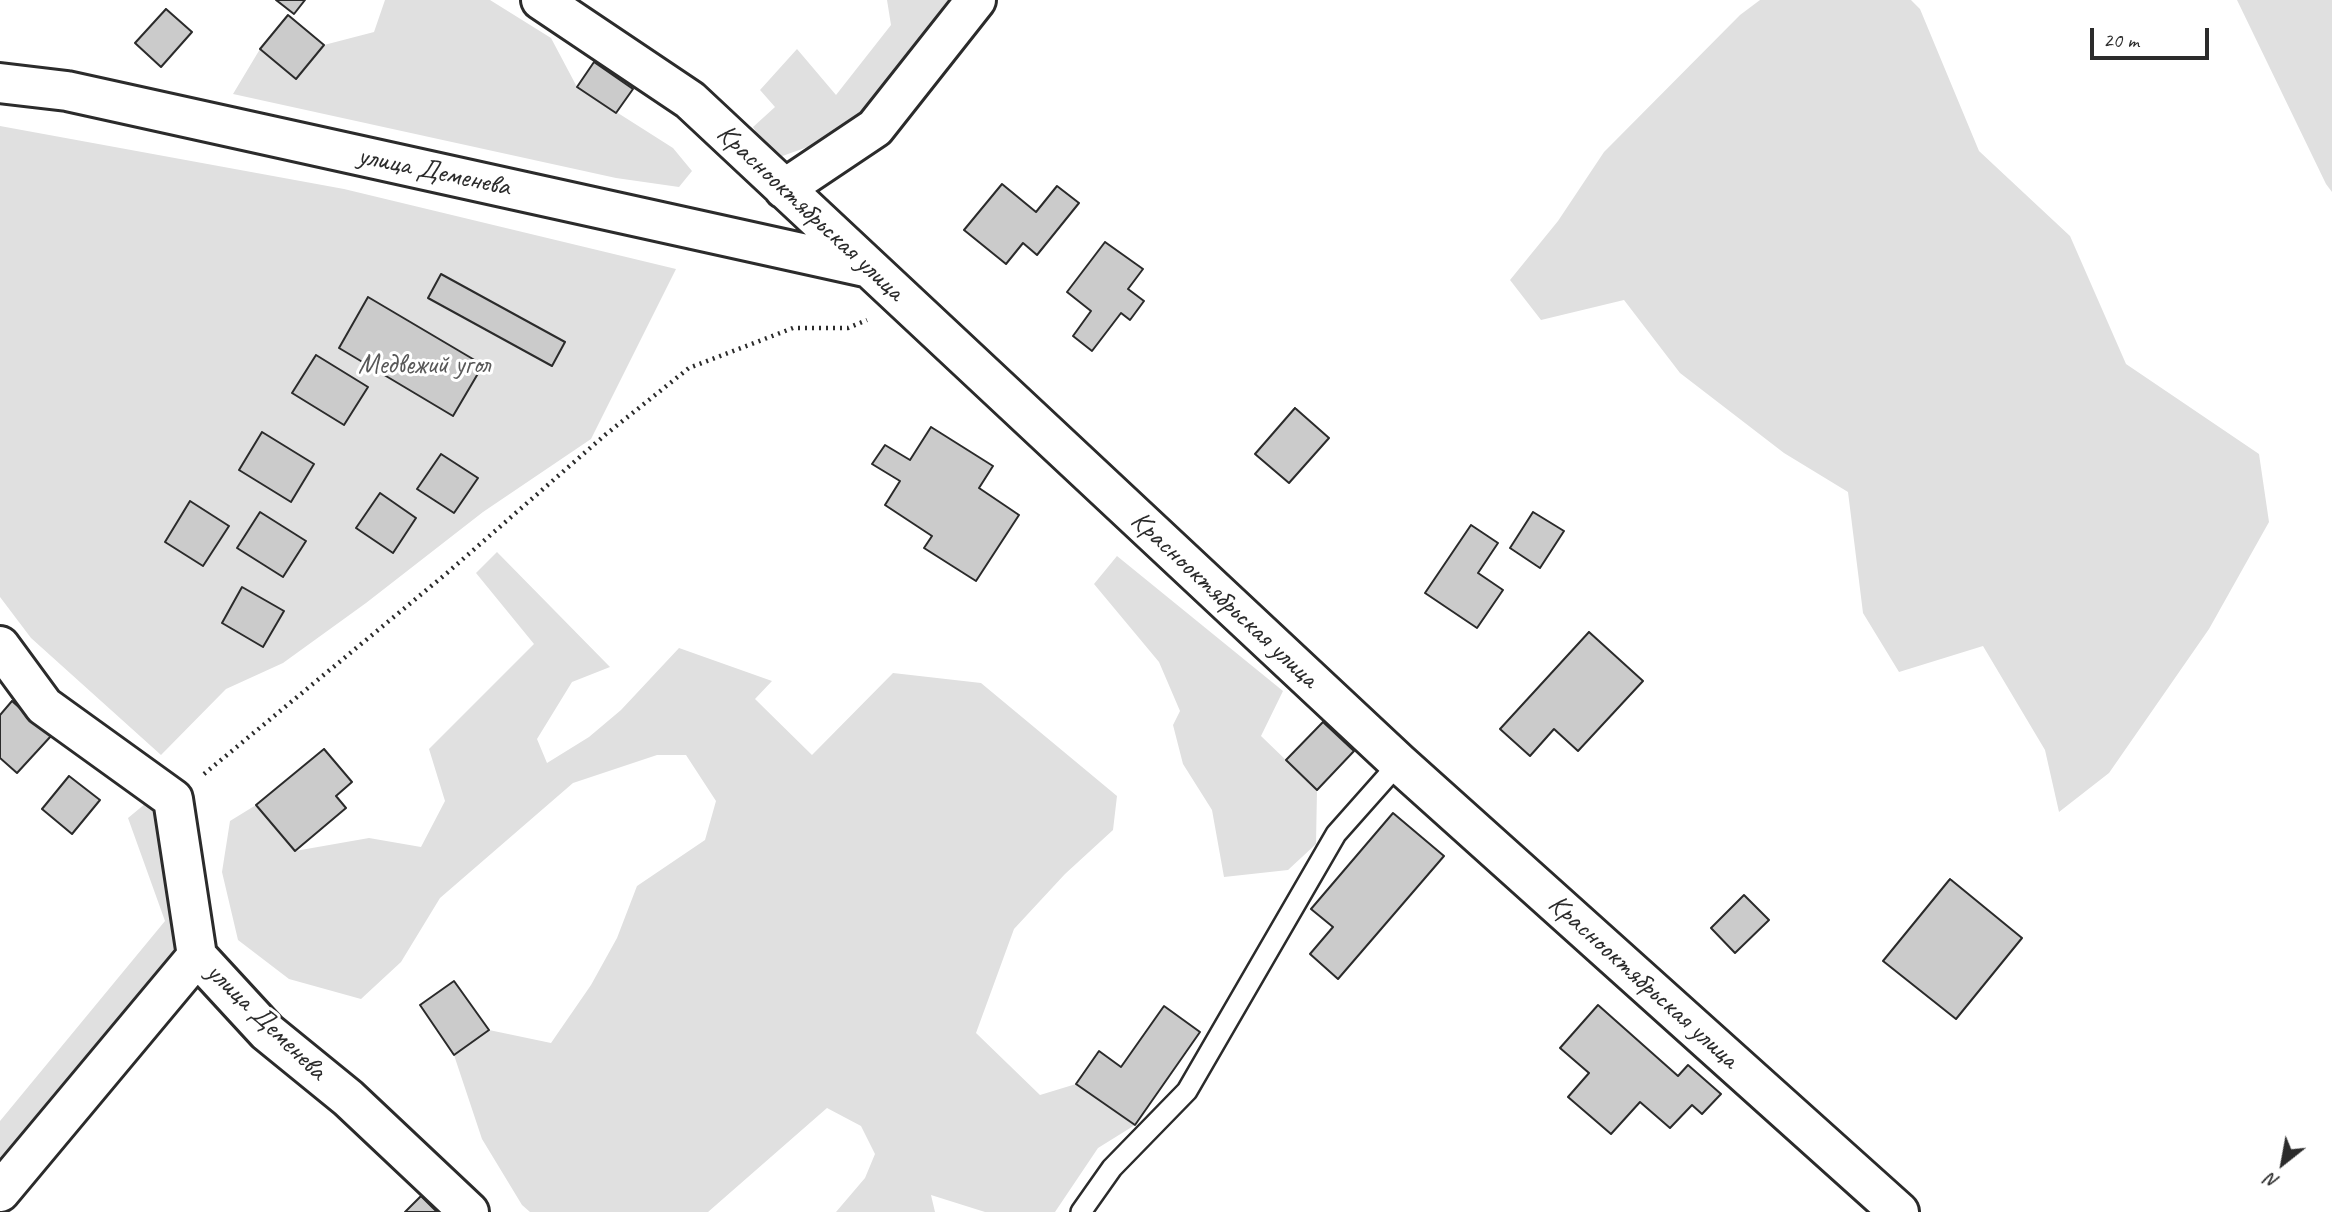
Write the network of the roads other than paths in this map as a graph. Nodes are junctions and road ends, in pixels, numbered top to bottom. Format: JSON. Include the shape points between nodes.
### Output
{"nodes":[{"id":1,"x":541,"y":0,"type":"edge"},
{"id":2,"x":976,"y":0,"type":"edge"},
{"id":3,"x":0,"y":83,"type":"edge"},
{"id":4,"x":784,"y":189,"type":"junction"},
{"id":5,"x":867,"y":267,"type":"junction"},
{"id":6,"x":0,"y":646,"type":"edge"},
{"id":7,"x":1399,"y":763,"type":"junction"},
{"id":8,"x":197,"y":957,"type":"junction"},
{"id":9,"x":0,"y":1192,"type":"edge"},
{"id":10,"x":1882,"y":1206,"type":"edge"},
{"id":11,"x":469,"y":1212,"type":"edge"},
{"id":12,"x":1081,"y":1212,"type":"edge"}],
"edges":[{"from":1,"to":4,"type":"street","name":"Краснооктябрьская улица","via":[[690,100]]},
{"from":2,"to":4,"type":"street","via":[[875,128]]},
{"from":3,"to":5,"type":"street","name":"улица Деменева","via":[[67,91]]},
{"from":4,"to":5,"type":"street","name":"Краснооктябрьская улица"},
{"from":5,"to":7,"type":"street","name":"Краснооктябрьская улица"},
{"from":6,"to":8,"type":"street","name":"улица Деменева","via":[[44,706],[173,799]]},
{"from":7,"to":10,"type":"street","name":"Краснооктябрьская улица"},
{"from":7,"to":12,"type":"lane","via":[[1336,834],[1187,1091],[1112,1168]]},
{"from":8,"to":9,"type":"street"},
{"from":8,"to":11,"type":"street","name":"улица Деменева","via":[[267,1032],[348,1098]]}]}
